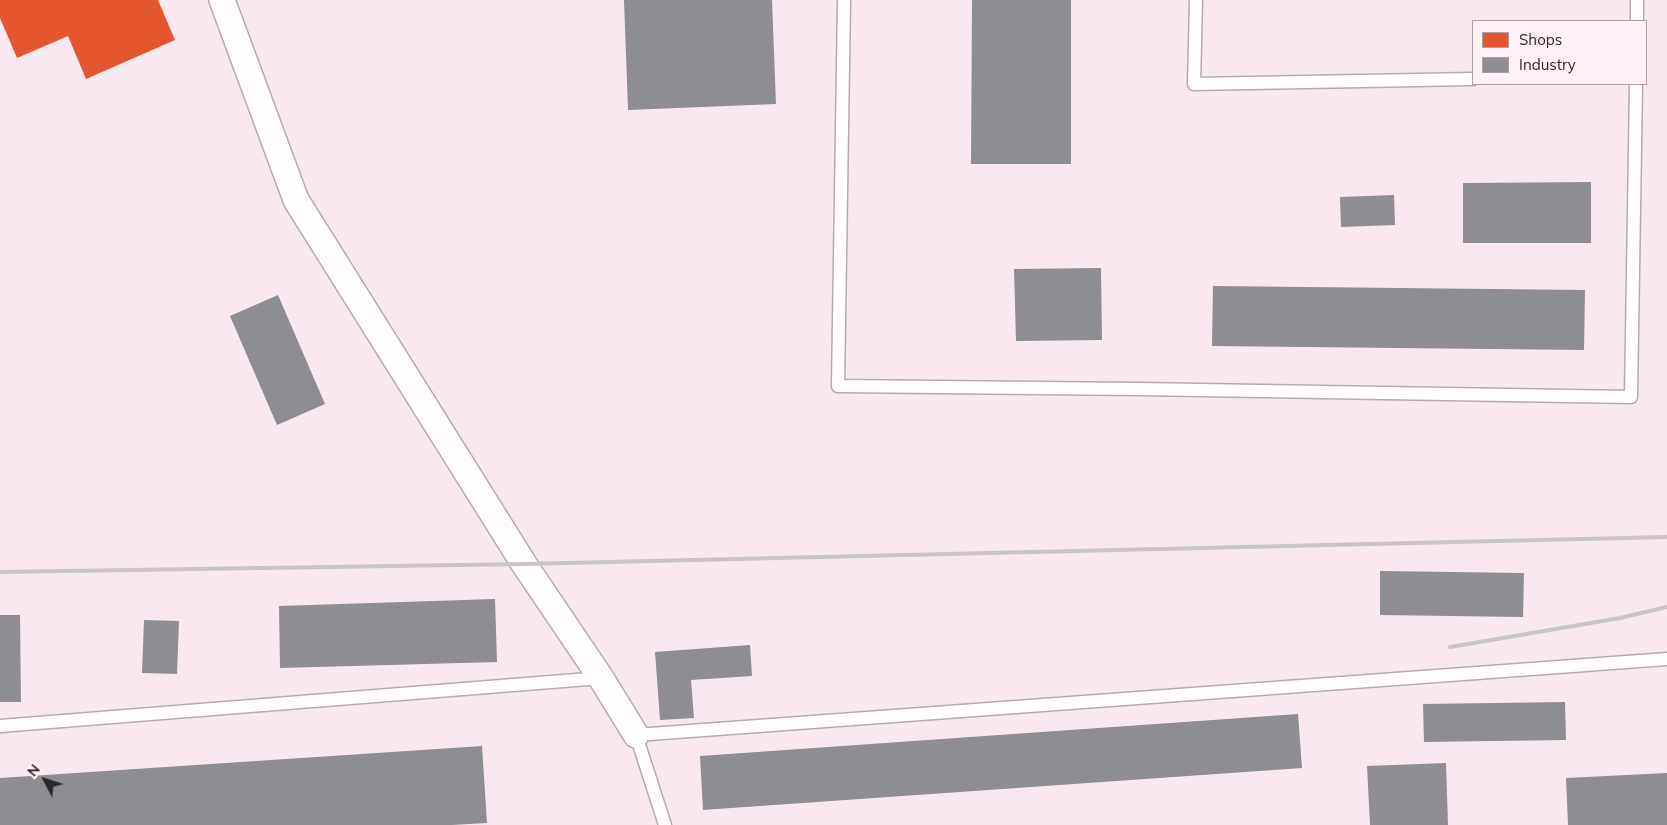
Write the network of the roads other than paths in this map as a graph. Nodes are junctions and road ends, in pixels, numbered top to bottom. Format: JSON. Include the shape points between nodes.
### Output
{"nodes":[{"id":1,"x":222,"y":0,"type":"edge"},
{"id":2,"x":844,"y":0,"type":"edge"},
{"id":3,"x":1196,"y":0,"type":"edge"},
{"id":4,"x":1637,"y":0,"type":"edge"},
{"id":5,"x":1637,"y":20,"type":"edge"},
{"id":6,"x":1472,"y":79,"type":"edge"},
{"id":7,"x":1636,"y":85,"type":"edge"},
{"id":8,"x":1667,"y":659,"type":"edge"},
{"id":9,"x":601,"y":678,"type":"junction"},
{"id":10,"x":0,"y":726,"type":"edge"},
{"id":11,"x":636,"y":735,"type":"junction"},
{"id":12,"x":665,"y":825,"type":"edge"}],
"edges":[{"from":1,"to":9,"type":"street","via":[[296,200],[519,555]]},
{"from":2,"to":7,"type":"lane","via":[[838,386],[1631,397]]},
{"from":3,"to":6,"type":"lane","via":[[1194,84]]},
{"from":4,"to":5,"type":"lane"},
{"from":8,"to":11,"type":"lane"},
{"from":9,"to":10,"type":"lane"},
{"from":9,"to":11,"type":"street"},
{"from":11,"to":12,"type":"lane"}]}
